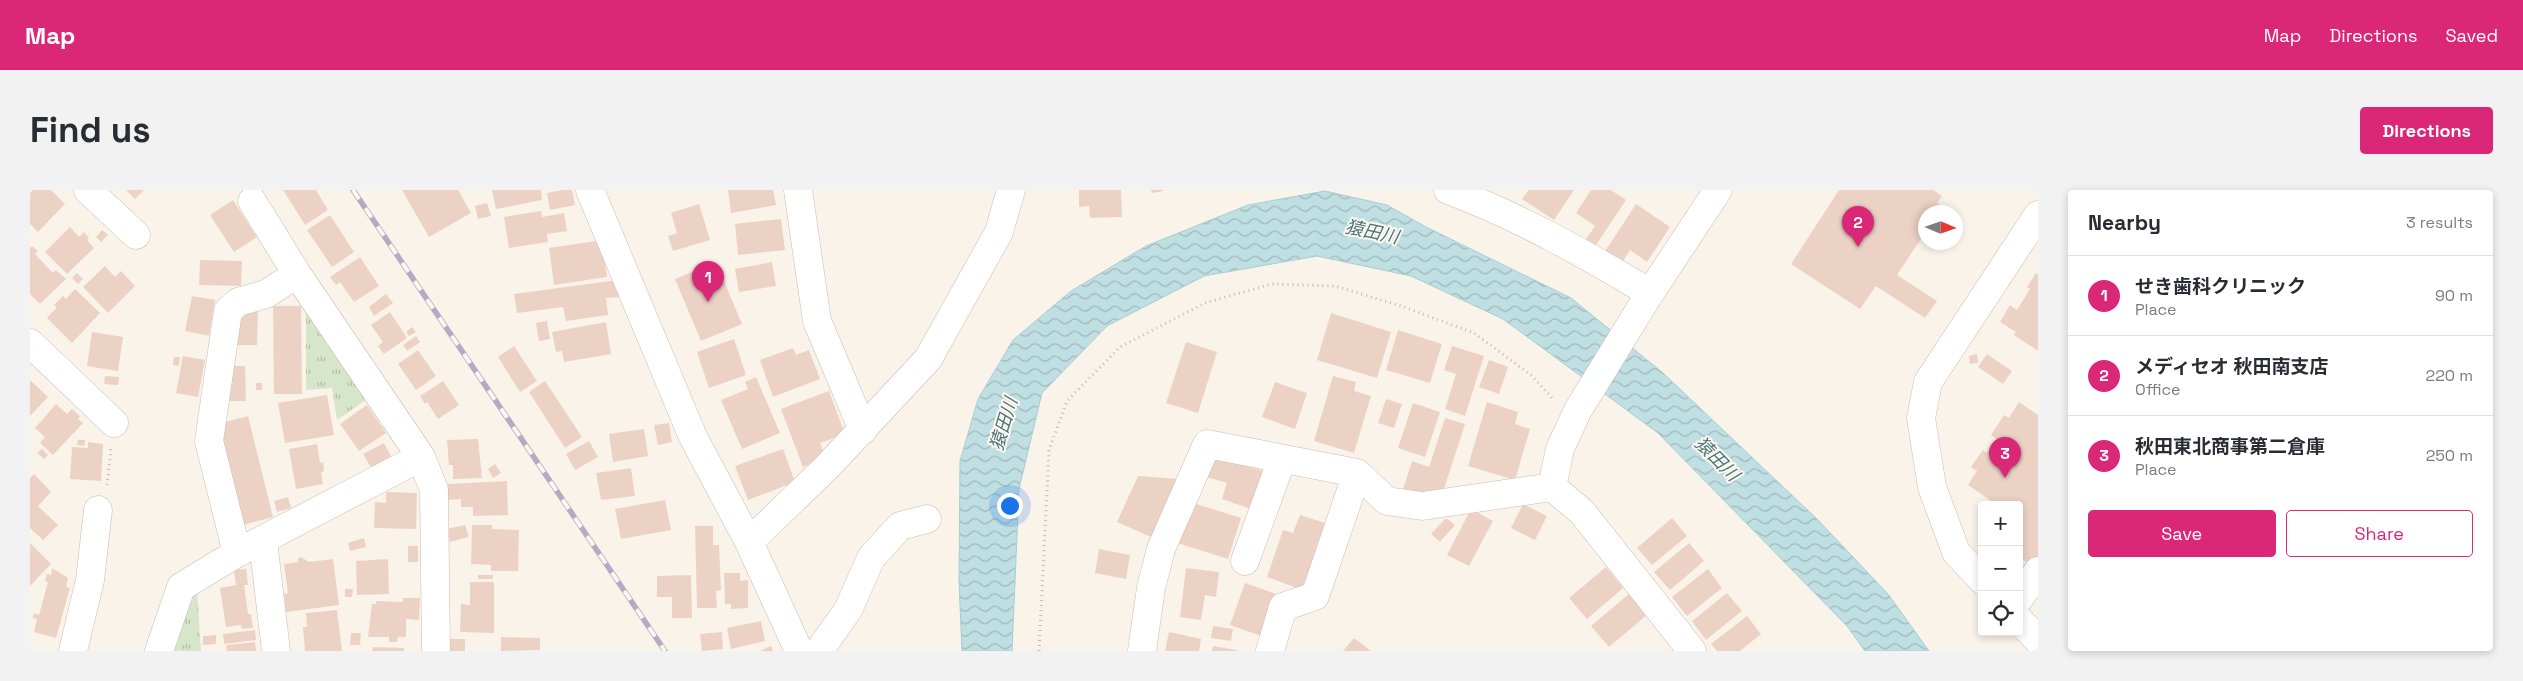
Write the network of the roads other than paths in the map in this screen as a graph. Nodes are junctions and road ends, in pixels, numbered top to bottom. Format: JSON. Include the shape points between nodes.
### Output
{"nodes":[{"id":1,"x":88,"y":190,"type":"edge"},
{"id":2,"x":590,"y":190,"type":"edge"},
{"id":3,"x":798,"y":190,"type":"edge"},
{"id":4,"x":1011,"y":190,"type":"edge"},
{"id":5,"x":1448,"y":190,"type":"edge"},
{"id":6,"x":1718,"y":190,"type":"edge"},
{"id":7,"x":252,"y":201,"type":"dead end"},
{"id":8,"x":2038,"y":215,"type":"edge"},
{"id":9,"x":136,"y":235,"type":"dead end"},
{"id":10,"x":298,"y":274,"type":"junction"},
{"id":11,"x":1650,"y":293,"type":"junction"},
{"id":12,"x":30,"y":343,"type":"edge"},
{"id":13,"x":114,"y":423,"type":"road end"},
{"id":14,"x":863,"y":430,"type":"junction"},
{"id":15,"x":421,"y":457,"type":"junction"},
{"id":16,"x":1282,"y":459,"type":"junction"},
{"id":17,"x":1357,"y":473,"type":"junction"},
{"id":18,"x":1552,"y":487,"type":"junction"},
{"id":19,"x":98,"y":510,"type":"road end"},
{"id":20,"x":927,"y":519,"type":"dead end"},
{"id":21,"x":264,"y":541,"type":"junction"},
{"id":22,"x":748,"y":542,"type":"junction"},
{"id":23,"x":237,"y":553,"type":"junction"},
{"id":24,"x":1245,"y":561,"type":"dead end"},
{"id":25,"x":2038,"y":571,"type":"edge"},
{"id":26,"x":1978,"y":576,"type":"edge"},
{"id":27,"x":2023,"y":593,"type":"edge"},
{"id":28,"x":2023,"y":624,"type":"edge"},
{"id":29,"x":2038,"y":640,"type":"edge"},
{"id":30,"x":73,"y":651,"type":"edge"},
{"id":31,"x":159,"y":651,"type":"edge"},
{"id":32,"x":276,"y":651,"type":"edge"},
{"id":33,"x":436,"y":651,"type":"edge"},
{"id":34,"x":799,"y":651,"type":"edge"},
{"id":35,"x":819,"y":651,"type":"edge"},
{"id":36,"x":1142,"y":651,"type":"edge"},
{"id":37,"x":1270,"y":651,"type":"edge"},
{"id":38,"x":1692,"y":651,"type":"edge"}],
"edges":[{"from":1,"to":9,"type":"street"},
{"from":2,"to":22,"type":"street","via":[[693,437]]},
{"from":3,"to":14,"type":"street","via":[[817,321]]},
{"from":4,"to":14,"type":"street","via":[[999,232],[928,359]]},
{"from":5,"to":11,"type":"street","via":[[1570,245]]},
{"from":6,"to":11,"type":"street"},
{"from":7,"to":10,"type":"street"},
{"from":8,"to":26,"type":"street","via":[[1928,382],[1922,418],[1932,487],[1956,552]]},
{"from":10,"to":15,"type":"street"},
{"from":10,"to":23,"type":"street","via":[[266,294],[238,302],[228,311],[209,441]]},
{"from":11,"to":18,"type":"street","via":[[1576,415],[1560,449]]},
{"from":12,"to":13,"type":"street"},
{"from":14,"to":22,"type":"street"},
{"from":15,"to":21,"type":"street"},
{"from":15,"to":33,"type":"street","via":[[434,490]]},
{"from":16,"to":17,"type":"street"},
{"from":16,"to":24,"type":"street"},
{"from":16,"to":36,"type":"street","via":[[1207,444],[1161,549]]},
{"from":17,"to":18,"type":"street","via":[[1387,501],[1422,506]]},
{"from":17,"to":37,"type":"street","via":[[1315,596],[1283,607]]},
{"from":18,"to":38,"type":"street","via":[[1582,512]]},
{"from":19,"to":30,"type":"street","via":[[90,580]]},
{"from":20,"to":35,"type":"street","via":[[900,526],[870,558],[848,610]]},
{"from":21,"to":23,"type":"street"},
{"from":21,"to":32,"type":"street"},
{"from":22,"to":34,"type":"street"},
{"from":23,"to":31,"type":"street","via":[[181,587]]},
{"from":25,"to":27,"type":"street"},
{"from":28,"to":29,"type":"street"}]}
